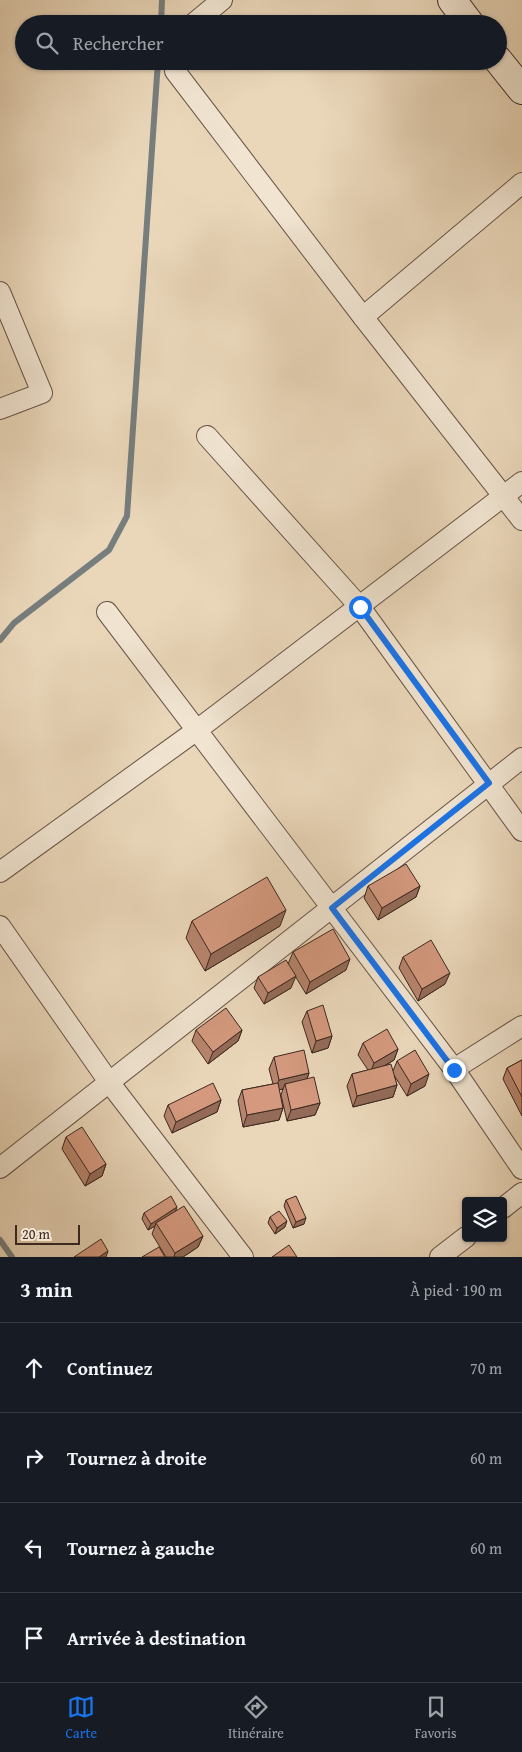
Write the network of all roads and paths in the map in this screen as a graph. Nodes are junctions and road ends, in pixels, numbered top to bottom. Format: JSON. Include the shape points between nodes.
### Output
{"nodes":[{"id":1,"x":222,"y":0,"type":"edge"},
{"id":2,"x":452,"y":0,"type":"edge"},
{"id":3,"x":204,"y":15,"type":"edge"},
{"id":4,"x":463,"y":15,"type":"edge"},
{"id":5,"x":506,"y":70,"type":"edge"},
{"id":6,"x":175,"y":71,"type":"dead end"},
{"id":7,"x":522,"y":90,"type":"edge"},
{"id":8,"x":522,"y":183,"type":"edge"},
{"id":9,"x":0,"y":292,"type":"edge"},
{"id":10,"x":363,"y":317,"type":"junction"},
{"id":11,"x":0,"y":409,"type":"edge"},
{"id":12,"x":207,"y":436,"type":"dead end"},
{"id":13,"x":522,"y":482,"type":"edge"},
{"id":14,"x":504,"y":497,"type":"junction"},
{"id":15,"x":522,"y":520,"type":"edge"},
{"id":16,"x":360,"y":607,"type":"junction"},
{"id":17,"x":107,"y":612,"type":"dead end"},
{"id":18,"x":197,"y":730,"type":"junction"},
{"id":19,"x":522,"y":758,"type":"edge"},
{"id":20,"x":489,"y":783,"type":"junction"},
{"id":21,"x":522,"y":831,"type":"edge"},
{"id":22,"x":0,"y":872,"type":"edge"},
{"id":23,"x":332,"y":908,"type":"junction"},
{"id":24,"x":0,"y":926,"type":"edge"},
{"id":25,"x":522,"y":1026,"type":"edge"},
{"id":26,"x":454,"y":1070,"type":"junction"},
{"id":27,"x":109,"y":1082,"type":"junction"},
{"id":28,"x":0,"y":1168,"type":"edge"},
{"id":29,"x":522,"y":1169,"type":"edge"},
{"id":30,"x":522,"y":1193,"type":"edge"},
{"id":31,"x":507,"y":1205,"type":"edge"},
{"id":32,"x":462,"y":1240,"type":"edge"},
{"id":33,"x":243,"y":1257,"type":"edge"},
{"id":34,"x":440,"y":1257,"type":"edge"}],
"edges":[{"from":1,"to":3,"type":"street"},
{"from":2,"to":4,"type":"street"},
{"from":5,"to":7,"type":"street"},
{"from":6,"to":10,"type":"street"},
{"from":8,"to":10,"type":"street"},
{"from":9,"to":11,"type":"street","via":[[42,393]]},
{"from":10,"to":14,"type":"street"},
{"from":12,"to":16,"type":"street"},
{"from":13,"to":14,"type":"street"},
{"from":14,"to":15,"type":"street"},
{"from":14,"to":16,"type":"street"},
{"from":16,"to":18,"type":"street"},
{"from":16,"to":20,"type":"street"},
{"from":17,"to":18,"type":"street"},
{"from":18,"to":22,"type":"street"},
{"from":18,"to":23,"type":"street"},
{"from":19,"to":20,"type":"street"},
{"from":20,"to":21,"type":"street"},
{"from":20,"to":23,"type":"street"},
{"from":23,"to":26,"type":"street"},
{"from":23,"to":27,"type":"street"},
{"from":24,"to":27,"type":"street"},
{"from":25,"to":26,"type":"street"},
{"from":26,"to":29,"type":"street"},
{"from":27,"to":28,"type":"street"},
{"from":27,"to":33,"type":"street"},
{"from":30,"to":31,"type":"street"},
{"from":32,"to":34,"type":"street"}]}
